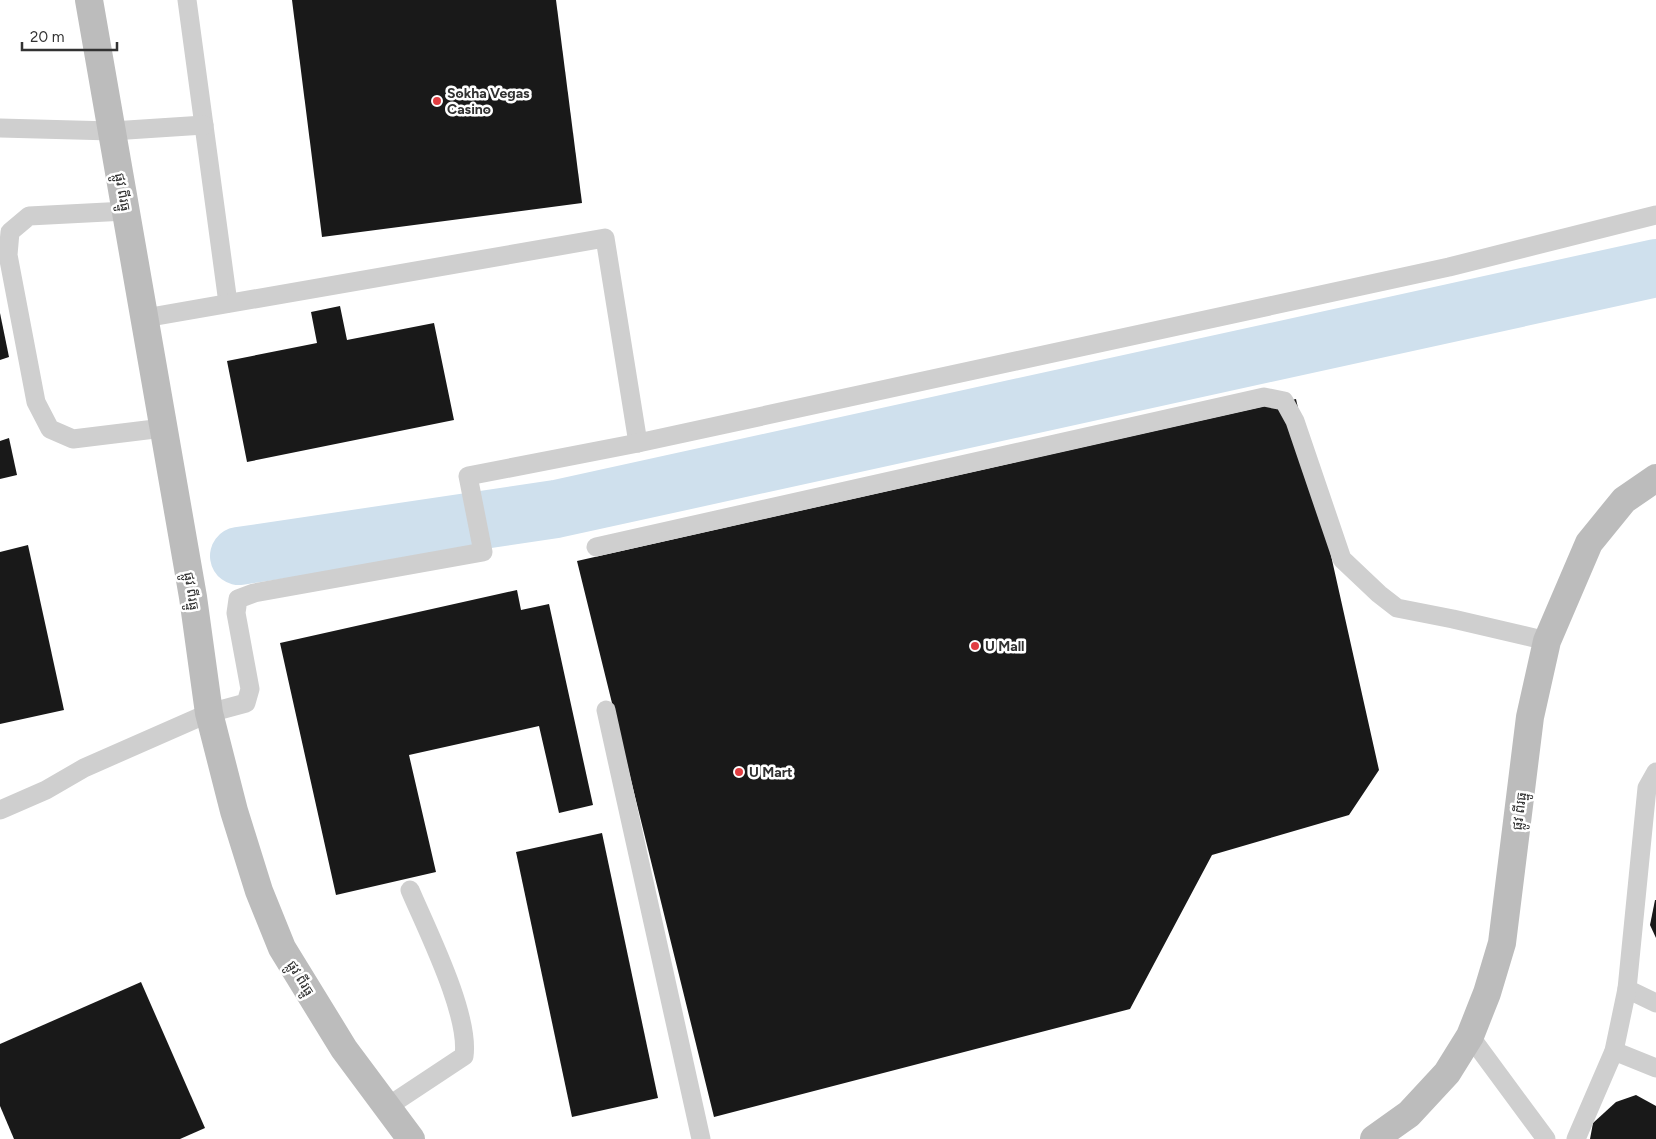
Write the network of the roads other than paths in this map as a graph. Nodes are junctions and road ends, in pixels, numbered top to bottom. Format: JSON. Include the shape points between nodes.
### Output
{"nodes":[{"id":1,"x":89,"y":0,"type":"edge"},
{"id":2,"x":187,"y":0,"type":"edge"},
{"id":3,"x":204,"y":126,"type":"junction"},
{"id":4,"x":0,"y":128,"type":"edge"},
{"id":5,"x":112,"y":131,"type":"junction"},
{"id":6,"x":126,"y":212,"type":"junction"},
{"id":7,"x":1656,"y":215,"type":"edge"},
{"id":8,"x":228,"y":303,"type":"junction"},
{"id":9,"x":144,"y":318,"type":"junction"},
{"id":10,"x":163,"y":428,"type":"junction"},
{"id":11,"x":638,"y":443,"type":"junction"},
{"id":12,"x":1656,"y":478,"type":"edge"},
{"id":13,"x":596,"y":548,"type":"dead end"},
{"id":14,"x":1547,"y":642,"type":"junction"},
{"id":15,"x":606,"y":710,"type":"dead end"},
{"id":16,"x":209,"y":713,"type":"junction"},
{"id":17,"x":1656,"y":772,"type":"edge"},
{"id":18,"x":0,"y":810,"type":"edge"},
{"id":19,"x":410,"y":890,"type":"dead end"},
{"id":20,"x":1627,"y":989,"type":"junction"},
{"id":21,"x":1656,"y":1003,"type":"edge"},
{"id":22,"x":1470,"y":1036,"type":"junction"},
{"id":23,"x":1614,"y":1052,"type":"junction"},
{"id":24,"x":1656,"y":1068,"type":"edge"},
{"id":25,"x":387,"y":1107,"type":"junction"},
{"id":26,"x":412,"y":1139,"type":"edge"},
{"id":27,"x":701,"y":1139,"type":"edge"},
{"id":28,"x":1374,"y":1139,"type":"edge"},
{"id":29,"x":1546,"y":1139,"type":"edge"},
{"id":30,"x":1576,"y":1139,"type":"edge"}],
"edges":[{"from":1,"to":5,"type":"main road","name":"ផ្លូវ ពីរធ្នូ"},
{"from":2,"to":3,"type":"lane"},
{"from":3,"to":5,"type":"lane"},
{"from":3,"to":8,"type":"lane"},
{"from":4,"to":5,"type":"lane"},
{"from":5,"to":6,"type":"main road","name":"ផ្លូវ ពីរធ្នូ"},
{"from":6,"to":9,"type":"main road","name":"ផ្លូវ ពីរធ្នូ"},
{"from":6,"to":10,"type":"lane","via":[[29,216],[10,232],[8,255],[36,402],[50,429],[73,439]]},
{"from":7,"to":11,"type":"lane","via":[[1449,267]]},
{"from":8,"to":9,"type":"lane"},
{"from":8,"to":11,"type":"lane","via":[[605,238]]},
{"from":9,"to":10,"type":"main road","name":"ផ្លូវ ពីរធ្នូ"},
{"from":10,"to":16,"type":"main road","name":"ផ្លូវ ពីរធ្នូ","via":[[193,598]]},
{"from":11,"to":16,"type":"lane","via":[[468,476],[483,552],[254,593],[238,599],[236,613],[250,689],[246,703]]},
{"from":12,"to":14,"type":"main road","name":"ផ្លូវ ពីរធ្នូ","via":[[1624,500],[1589,543]]},
{"from":13,"to":14,"type":"lane","via":[[1264,397],[1284,401],[1295,421],[1342,560],[1379,594],[1397,608]]},
{"from":14,"to":22,"type":"main road","name":"ផ្លូវ ពីរធ្នូ","via":[[1530,717],[1502,943]]},
{"from":15,"to":27,"type":"lane"},
{"from":16,"to":18,"type":"lane","via":[[84,768],[46,790]]},
{"from":16,"to":25,"type":"main road","name":"ផ្លូវ ពីរធ្នូ","via":[[259,891],[282,948],[344,1049]]},
{"from":17,"to":20,"type":"lane","via":[[1647,788]]},
{"from":19,"to":25,"type":"lane","via":[[450,986],[463,1028],[465,1047],[464,1056]]},
{"from":20,"to":21,"type":"lane"},
{"from":20,"to":23,"type":"lane"},
{"from":22,"to":28,"type":"main road","name":"ផ្លូវ ពីរធ្នូ","via":[[1447,1073],[1408,1114]]},
{"from":22,"to":29,"type":"lane"},
{"from":23,"to":24,"type":"lane"},
{"from":23,"to":30,"type":"lane"},
{"from":25,"to":26,"type":"main road","name":"ផ្លូវ ពីរធ្នូ"}]}
